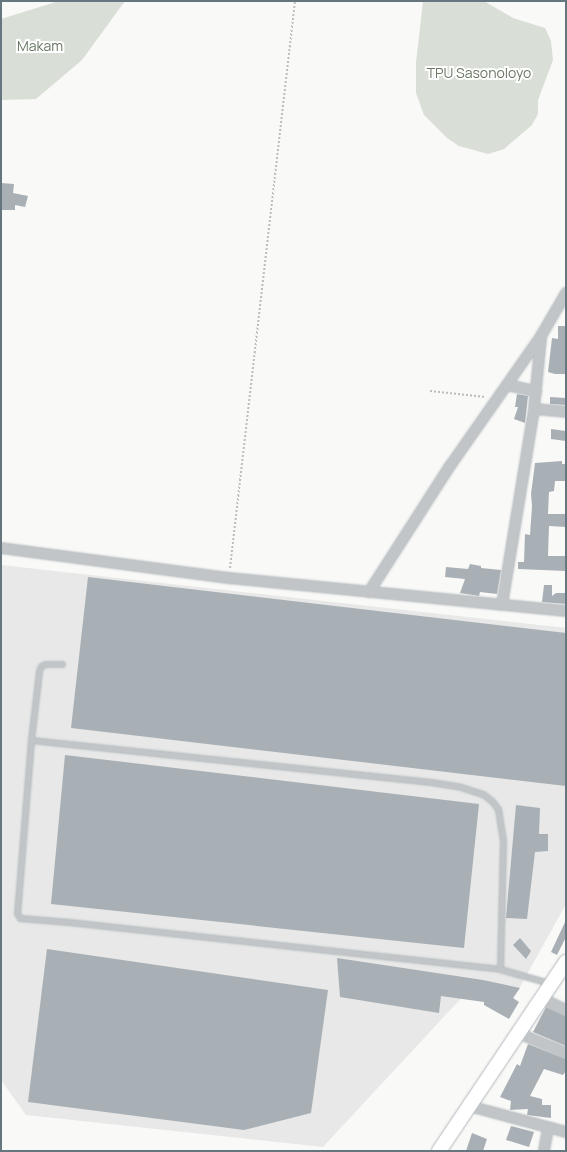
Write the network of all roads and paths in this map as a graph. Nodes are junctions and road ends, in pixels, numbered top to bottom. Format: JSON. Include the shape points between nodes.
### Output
{"nodes":[{"id":1,"x":295,"y":1,"type":"edge"},
{"id":2,"x":566,"y":293,"type":"edge"},
{"id":3,"x":541,"y":336,"type":"junction"},
{"id":4,"x":507,"y":385,"type":"junction"},
{"id":5,"x":430,"y":391,"type":"dead end"},
{"id":6,"x":536,"y":391,"type":"junction"},
{"id":7,"x":497,"y":398,"type":"junction"},
{"id":8,"x":534,"y":409,"type":"junction"},
{"id":9,"x":566,"y":412,"type":"edge"},
{"id":10,"x":1,"y":548,"type":"edge"},
{"id":11,"x":229,"y":578,"type":"junction"},
{"id":12,"x":369,"y":592,"type":"junction"},
{"id":13,"x":502,"y":605,"type":"junction"},
{"id":14,"x":566,"y":611,"type":"edge"},
{"id":15,"x":62,"y":664,"type":"dead end"},
{"id":16,"x":31,"y":740,"type":"junction"},
{"id":17,"x":566,"y":962,"type":"edge"},
{"id":18,"x":500,"y":969,"type":"junction"},
{"id":19,"x":551,"y":983,"type":"junction"},
{"id":20,"x":541,"y":998,"type":"junction"},
{"id":21,"x":566,"y":1010,"type":"edge"},
{"id":22,"x":518,"y":1033,"type":"junction"},
{"id":23,"x":566,"y":1053,"type":"edge"},
{"id":24,"x":469,"y":1106,"type":"junction"},
{"id":25,"x":548,"y":1128,"type":"junction"},
{"id":26,"x":566,"y":1132,"type":"edge"},
{"id":27,"x":439,"y":1151,"type":"edge"},
{"id":28,"x":544,"y":1151,"type":"edge"}],
"edges":[{"from":1,"to":11,"type":"path"},
{"from":2,"to":3,"type":"street"},
{"from":3,"to":4,"type":"street"},
{"from":3,"to":6,"type":"street"},
{"from":4,"to":6,"type":"street"},
{"from":4,"to":7,"type":"street"},
{"from":5,"to":7,"type":"path"},
{"from":6,"to":8,"type":"street"},
{"from":7,"to":12,"type":"street"},
{"from":8,"to":9,"type":"street"},
{"from":8,"to":13,"type":"street"},
{"from":10,"to":11,"type":"street"},
{"from":11,"to":12,"type":"street"},
{"from":12,"to":13,"type":"street"},
{"from":13,"to":14,"type":"street"},
{"from":15,"to":16,"type":"lane","via":[[45,664],[40,669]]},
{"from":16,"to":18,"type":"lane","via":[[423,782],[461,787],[483,794],[498,809],[503,839]]},
{"from":16,"to":18,"type":"lane","via":[[17,913],[20,918]]},
{"from":17,"to":19,"type":"main road"},
{"from":18,"to":19,"type":"lane"},
{"from":19,"to":20,"type":"main road"},
{"from":20,"to":21,"type":"street"},
{"from":20,"to":22,"type":"main road"},
{"from":22,"to":23,"type":"street"},
{"from":22,"to":24,"type":"main road"},
{"from":24,"to":25,"type":"street"},
{"from":24,"to":27,"type":"main road"},
{"from":25,"to":26,"type":"street"},
{"from":25,"to":28,"type":"street"}]}
